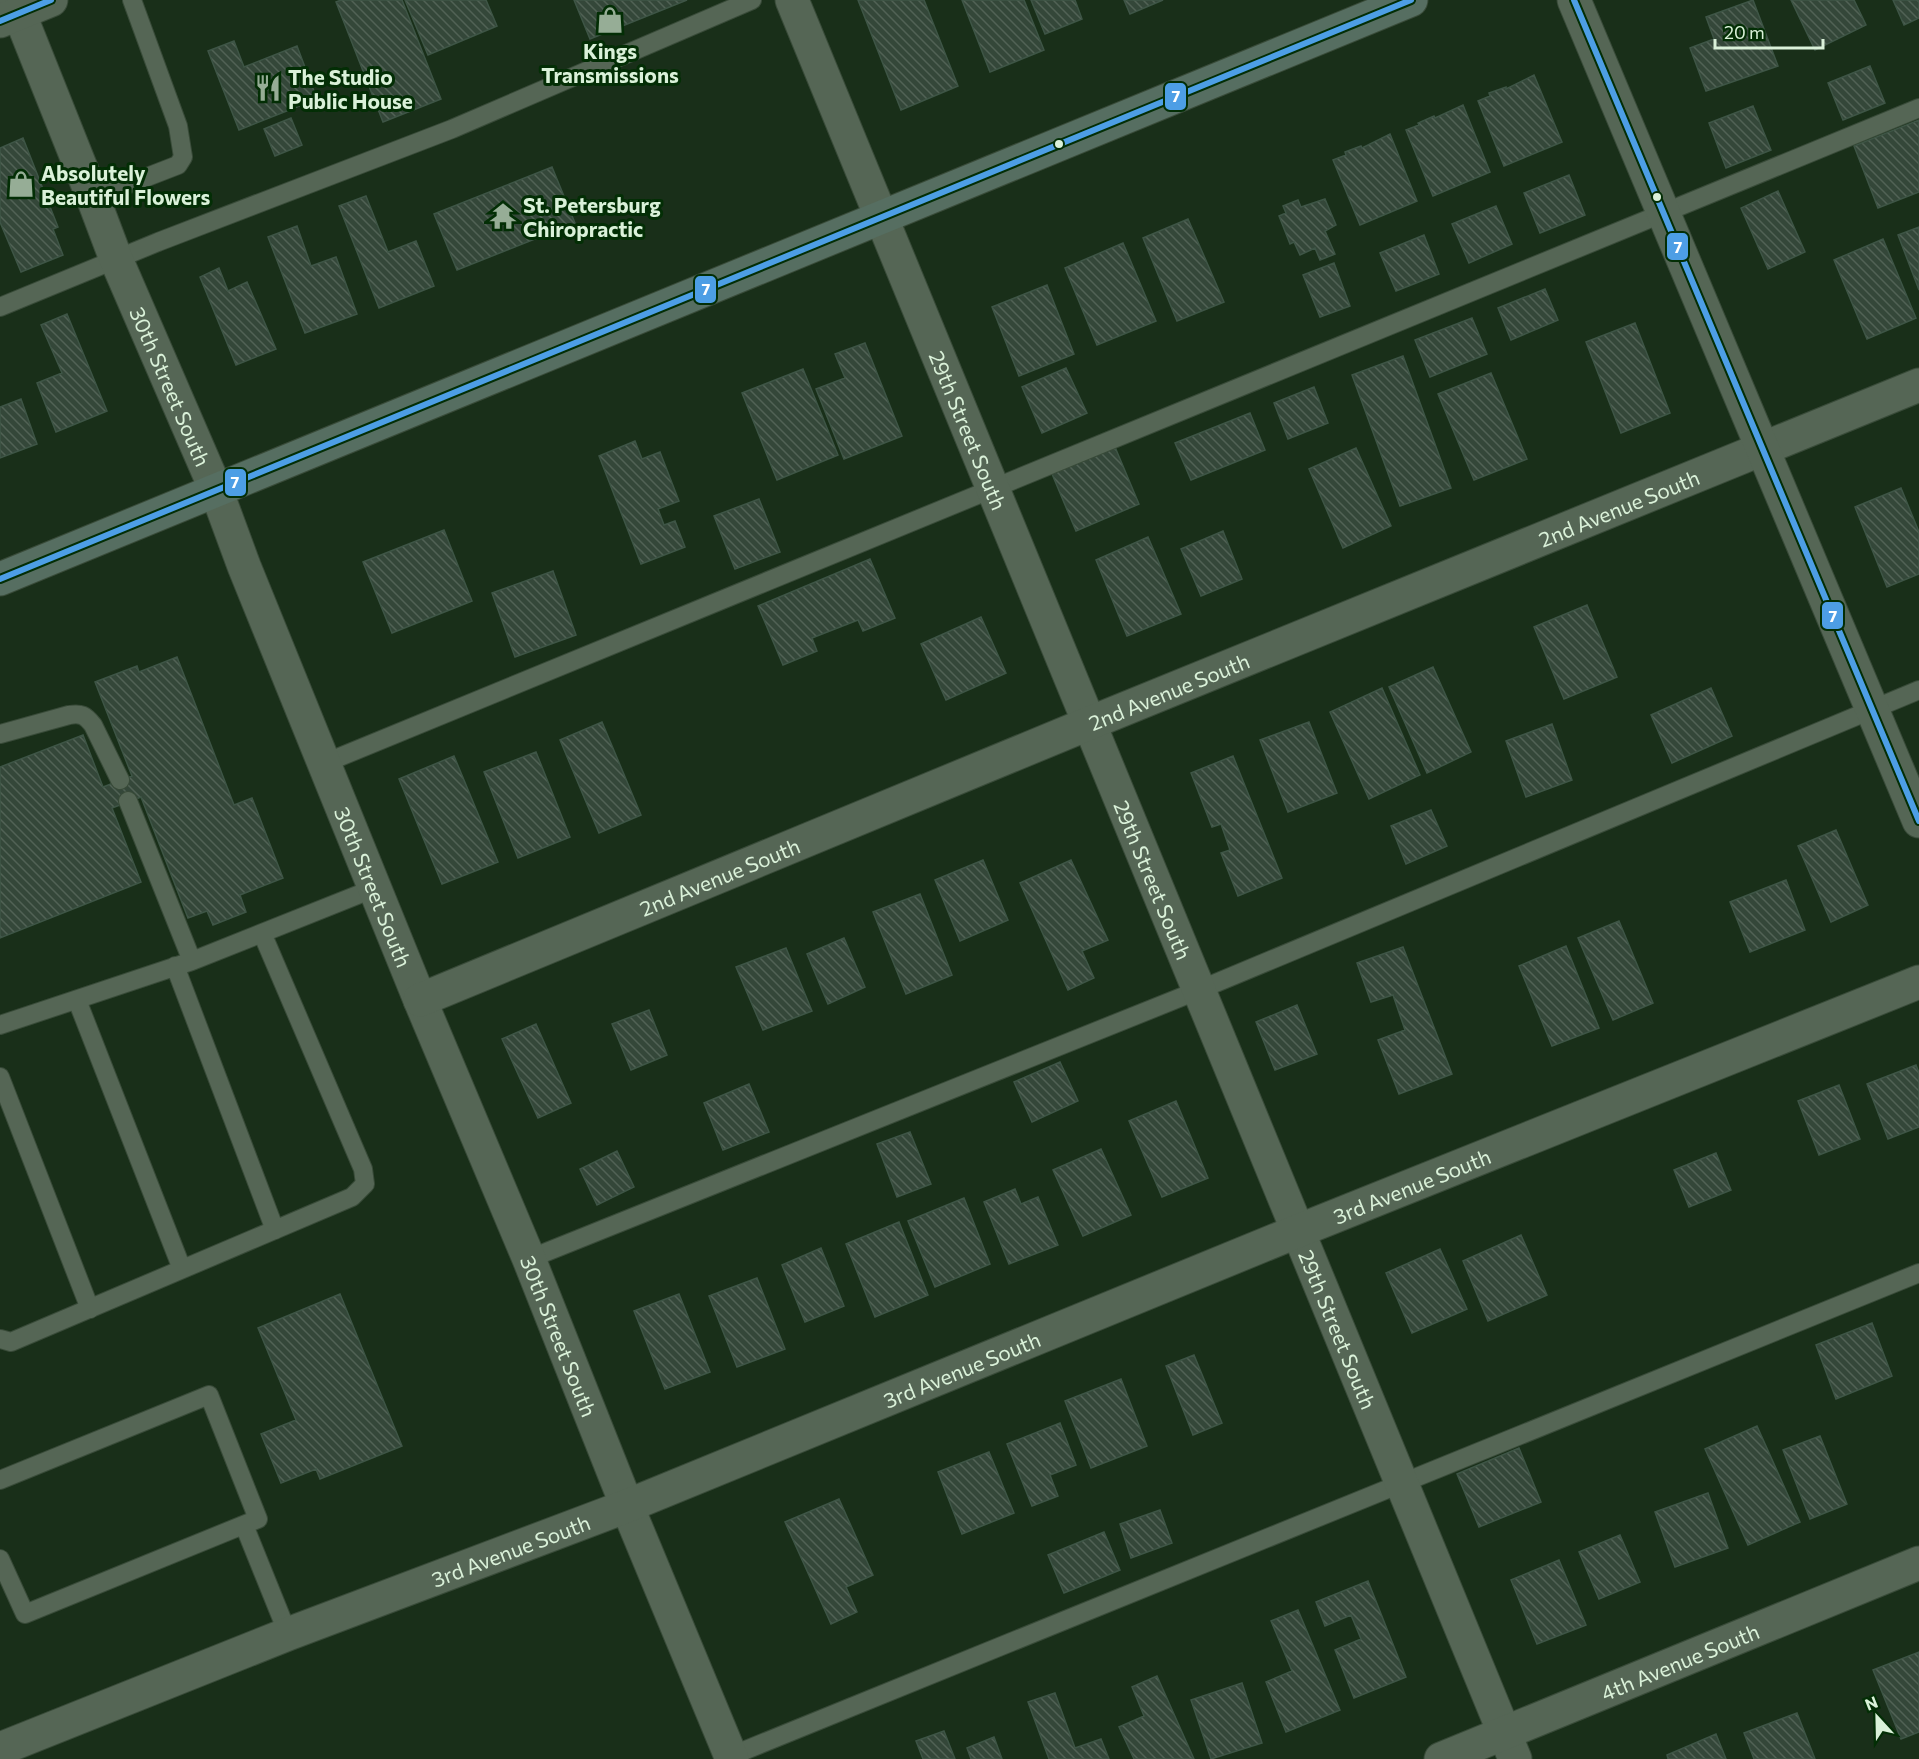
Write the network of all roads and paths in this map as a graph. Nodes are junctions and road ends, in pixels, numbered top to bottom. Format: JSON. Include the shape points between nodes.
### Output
{"nodes":[{"id":1,"x":51,"y":0,"type":"edge"},
{"id":2,"x":132,"y":0,"type":"edge"},
{"id":3,"x":752,"y":0,"type":"edge"},
{"id":4,"x":792,"y":0,"type":"edge"},
{"id":5,"x":1412,"y":0,"type":"edge"},
{"id":6,"x":1574,"y":0,"type":"edge"},
{"id":7,"x":11,"y":11,"type":"edge"},
{"id":8,"x":1919,"y":108,"type":"edge"},
{"id":9,"x":93,"y":198,"type":"junction"},
{"id":10,"x":1664,"y":213,"type":"junction"},
{"id":11,"x":882,"y":217,"type":"junction"},
{"id":12,"x":116,"y":259,"type":"junction"},
{"id":13,"x":0,"y":307,"type":"edge"},
{"id":14,"x":1919,"y":385,"type":"edge"},
{"id":15,"x":1763,"y":447,"type":"junction"},
{"id":16,"x":993,"y":488,"type":"junction"},
{"id":17,"x":216,"y":490,"type":"junction"},
{"id":18,"x":0,"y":579,"type":"edge"},
{"id":19,"x":1919,"y":690,"type":"edge"},
{"id":20,"x":1872,"y":709,"type":"junction"},
{"id":21,"x":1090,"y":723,"type":"junction"},
{"id":22,"x":0,"y":734,"type":"edge"},
{"id":23,"x":325,"y":762,"type":"junction"},
{"id":24,"x":120,"y":780,"type":"dead end"},
{"id":25,"x":128,"y":801,"type":"dead end"},
{"id":26,"x":1919,"y":821,"type":"edge"},
{"id":27,"x":375,"y":888,"type":"junction"},
{"id":28,"x":262,"y":933,"type":"junction"},
{"id":29,"x":184,"y":964,"type":"junction"},
{"id":30,"x":1919,"y":982,"type":"edge"},
{"id":31,"x":1199,"y":990,"type":"junction"},
{"id":32,"x":77,"y":1000,"type":"junction"},
{"id":33,"x":420,"y":1000,"type":"junction"},
{"id":34,"x":0,"y":1025,"type":"edge"},
{"id":35,"x":0,"y":1077,"type":"edge"},
{"id":36,"x":275,"y":1230,"type":"junction"},
{"id":37,"x":1298,"y":1231,"type":"junction"},
{"id":38,"x":529,"y":1259,"type":"junction"},
{"id":39,"x":182,"y":1269,"type":"junction"},
{"id":40,"x":1919,"y":1274,"type":"edge"},
{"id":41,"x":90,"y":1308,"type":"junction"},
{"id":42,"x":0,"y":1339,"type":"edge"},
{"id":43,"x":0,"y":1480,"type":"edge"},
{"id":44,"x":1402,"y":1484,"type":"junction"},
{"id":45,"x":627,"y":1506,"type":"junction"},
{"id":46,"x":244,"y":1525,"type":"junction"},
{"id":47,"x":1919,"y":1563,"type":"edge"},
{"id":48,"x":1,"y":1566,"type":"edge"},
{"id":49,"x":288,"y":1634,"type":"junction"},
{"id":50,"x":1510,"y":1746,"type":"edge"},
{"id":51,"x":0,"y":1749,"type":"edge"},
{"id":52,"x":731,"y":1757,"type":"edge"},
{"id":53,"x":1441,"y":1759,"type":"edge"}],
"edges":[{"from":1,"to":7,"type":"street"},
{"from":2,"to":9,"type":"lane","via":[[178,126],[183,157],[178,165]]},
{"from":3,"to":12,"type":"lane","via":[[452,129]]},
{"from":4,"to":11,"type":"street","name":"29th Street South"},
{"from":5,"to":11,"type":"main road"},
{"from":6,"to":10,"type":"street"},
{"from":7,"to":9,"type":"street","name":"30th Street South"},
{"from":8,"to":10,"type":"lane"},
{"from":9,"to":12,"type":"street","name":"30th Street South"},
{"from":10,"to":15,"type":"street"},
{"from":10,"to":16,"type":"lane"},
{"from":11,"to":16,"type":"street","name":"29th Street South"},
{"from":11,"to":17,"type":"main road"},
{"from":12,"to":13,"type":"lane"},
{"from":12,"to":17,"type":"street","name":"30th Street South"},
{"from":14,"to":15,"type":"street","name":"2nd Avenue South"},
{"from":15,"to":20,"type":"street"},
{"from":15,"to":21,"type":"street","name":"2nd Avenue South"},
{"from":16,"to":21,"type":"street","name":"29th Street South"},
{"from":16,"to":23,"type":"lane"},
{"from":17,"to":18,"type":"main road"},
{"from":17,"to":23,"type":"street","name":"30th Street South"},
{"from":19,"to":20,"type":"lane"},
{"from":20,"to":26,"type":"street"},
{"from":20,"to":31,"type":"lane"},
{"from":21,"to":31,"type":"street","name":"29th Street South"},
{"from":21,"to":33,"type":"street","name":"2nd Avenue South"},
{"from":22,"to":24,"type":"lane","via":[[80,713],[93,725]]},
{"from":23,"to":27,"type":"street","name":"30th Street South"},
{"from":25,"to":29,"type":"lane"},
{"from":27,"to":28,"type":"lane"},
{"from":27,"to":33,"type":"street","name":"30th Street South"},
{"from":28,"to":29,"type":"lane"},
{"from":28,"to":36,"type":"lane","via":[[363,1169],[365,1184],[352,1197]]},
{"from":29,"to":32,"type":"lane"},
{"from":29,"to":36,"type":"lane"},
{"from":30,"to":37,"type":"street","name":"3rd Avenue South"},
{"from":31,"to":37,"type":"street","name":"29th Street South"},
{"from":31,"to":38,"type":"lane"},
{"from":32,"to":34,"type":"lane"},
{"from":32,"to":39,"type":"lane"},
{"from":33,"to":38,"type":"street","name":"30th Street South"},
{"from":35,"to":41,"type":"lane"},
{"from":36,"to":39,"type":"lane"},
{"from":37,"to":44,"type":"street","name":"29th Street South"},
{"from":37,"to":45,"type":"street","name":"3rd Avenue South"},
{"from":38,"to":45,"type":"street","name":"30th Street South"},
{"from":39,"to":41,"type":"lane"},
{"from":40,"to":44,"type":"lane"},
{"from":41,"to":42,"type":"lane","via":[[11,1342]]},
{"from":43,"to":46,"type":"lane","via":[[209,1395],[258,1520]]},
{"from":44,"to":50,"type":"street","name":"29th Street South"},
{"from":44,"to":52,"type":"lane"},
{"from":45,"to":49,"type":"street","name":"3rd Avenue South"},
{"from":45,"to":52,"type":"street","name":"30th Street South"},
{"from":46,"to":48,"type":"lane","via":[[25,1614]]},
{"from":46,"to":49,"type":"lane"},
{"from":47,"to":50,"type":"street","name":"4th Avenue South"},
{"from":49,"to":51,"type":"street","name":"3rd Avenue South"},
{"from":50,"to":53,"type":"street","name":"4th Avenue South"}]}
